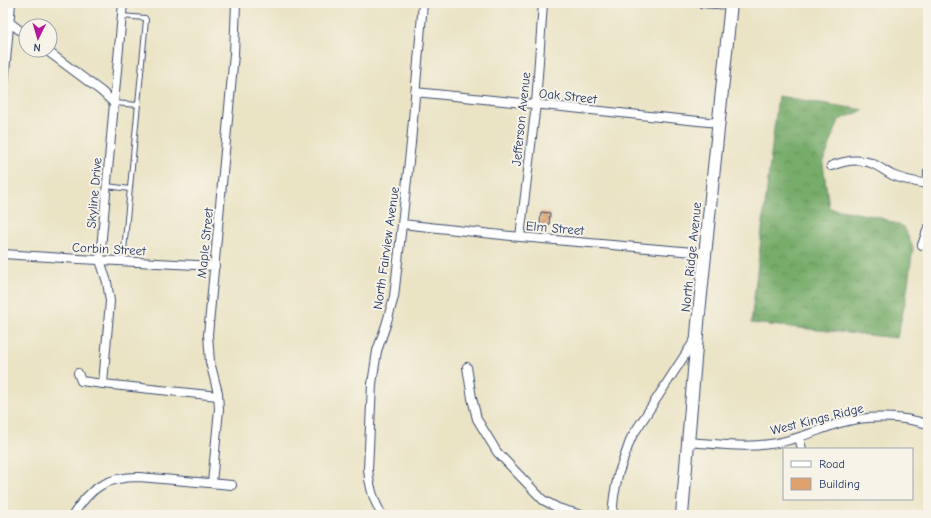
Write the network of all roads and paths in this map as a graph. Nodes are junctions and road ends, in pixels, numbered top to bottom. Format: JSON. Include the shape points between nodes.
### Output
{"nodes":[{"id":1,"x":11,"y":3,"type":"edge"},
{"id":2,"x":123,"y":3,"type":"edge"},
{"id":3,"x":236,"y":3,"type":"edge"},
{"id":4,"x":424,"y":3,"type":"edge"},
{"id":5,"x":543,"y":3,"type":"edge"},
{"id":6,"x":700,"y":3,"type":"edge"},
{"id":7,"x":731,"y":4,"type":"edge"},
{"id":8,"x":122,"y":16,"type":"junction"},
{"id":9,"x":9,"y":22,"type":"junction"},
{"id":10,"x":18,"y":29,"type":"edge"},
{"id":11,"x":57,"y":58,"type":"edge"},
{"id":12,"x":415,"y":92,"type":"junction"},
{"id":13,"x":3,"y":95,"type":"edge"},
{"id":14,"x":114,"y":103,"type":"junction"},
{"id":15,"x":536,"y":104,"type":"junction"},
{"id":16,"x":138,"y":105,"type":"junction"},
{"id":17,"x":718,"y":123,"type":"junction"},
{"id":18,"x":831,"y":166,"type":"dead end"},
{"id":19,"x":928,"y":172,"type":"edge"},
{"id":20,"x":928,"y":181,"type":"edge"},
{"id":21,"x":928,"y":184,"type":"edge"},
{"id":22,"x":106,"y":186,"type":"junction"},
{"id":23,"x":130,"y":189,"type":"junction"},
{"id":24,"x":402,"y":224,"type":"junction"},
{"id":25,"x":928,"y":228,"type":"edge"},
{"id":26,"x":520,"y":237,"type":"junction"},
{"id":27,"x":922,"y":245,"type":"dead end"},
{"id":28,"x":705,"y":253,"type":"junction"},
{"id":29,"x":3,"y":254,"type":"edge"},
{"id":30,"x":100,"y":260,"type":"junction"},
{"id":31,"x":124,"y":261,"type":"junction"},
{"id":32,"x":214,"y":266,"type":"junction"},
{"id":33,"x":697,"y":336,"type":"junction"},
{"id":34,"x":467,"y":367,"type":"dead end"},
{"id":35,"x":78,"y":373,"type":"dead end"},
{"id":36,"x":104,"y":384,"type":"junction"},
{"id":37,"x":218,"y":396,"type":"junction"},
{"id":38,"x":928,"y":424,"type":"edge"},
{"id":39,"x":799,"y":438,"type":"junction"},
{"id":40,"x":688,"y":442,"type":"junction"},
{"id":41,"x":802,"y":448,"type":"edge"},
{"id":42,"x":212,"y":483,"type":"junction"},
{"id":43,"x":232,"y":485,"type":"dead end"},
{"id":44,"x":73,"y":515,"type":"edge"},
{"id":45,"x":382,"y":515,"type":"edge"},
{"id":46,"x":582,"y":515,"type":"edge"},
{"id":47,"x":612,"y":515,"type":"edge"},
{"id":48,"x":682,"y":515,"type":"edge"}],
"edges":[{"from":1,"to":9,"type":"street"},
{"from":2,"to":8,"type":"street","name":"Skyline Drive"},
{"from":3,"to":32,"type":"street","name":"Maple Street","via":[[234,54]]},
{"from":4,"to":12,"type":"street","name":"North Fairview Avenue"},
{"from":5,"to":15,"type":"street","name":"Jefferson Avenue"},
{"from":6,"to":7,"type":"street"},
{"from":7,"to":17,"type":"street","name":"North Ridge Avenue"},
{"from":8,"to":14,"type":"street","name":"Skyline Drive"},
{"from":8,"to":16,"type":"lane","via":[[146,20]]},
{"from":9,"to":10,"type":"street"},
{"from":9,"to":13,"type":"street"},
{"from":11,"to":14,"type":"street"},
{"from":12,"to":15,"type":"street","name":"Oak Street"},
{"from":12,"to":24,"type":"street","name":"North Fairview Avenue"},
{"from":14,"to":16,"type":"lane"},
{"from":14,"to":22,"type":"street","name":"Skyline Drive"},
{"from":15,"to":17,"type":"street","name":"Oak Street"},
{"from":15,"to":26,"type":"street","name":"Jefferson Avenue"},
{"from":16,"to":23,"type":"lane"},
{"from":17,"to":28,"type":"street","name":"North Ridge Avenue"},
{"from":18,"to":21,"type":"street","via":[[861,160],[893,175]]},
{"from":19,"to":20,"type":"street"},
{"from":22,"to":23,"type":"lane"},
{"from":22,"to":30,"type":"street","name":"Skyline Drive"},
{"from":23,"to":31,"type":"lane"},
{"from":24,"to":26,"type":"street","name":"Elm Street"},
{"from":24,"to":45,"type":"street","name":"North Fairview Avenue","via":[[393,304],[377,351],[372,384],[368,469],[374,500]]},
{"from":25,"to":27,"type":"street"},
{"from":26,"to":28,"type":"street","name":"Elm Street"},
{"from":28,"to":33,"type":"street","name":"North Ridge Avenue"},
{"from":29,"to":30,"type":"street","name":"Corbin Street"},
{"from":30,"to":31,"type":"street","name":"Corbin Street"},
{"from":30,"to":36,"type":"street","name":"Skyline Drive","via":[[110,301]]},
{"from":31,"to":32,"type":"street","name":"Corbin Street"},
{"from":32,"to":37,"type":"street","name":"Maple Street","via":[[208,335],[210,362]]},
{"from":33,"to":40,"type":"street","name":"North Ridge Avenue"},
{"from":33,"to":47,"type":"street","via":[[631,438],[618,475]]},
{"from":34,"to":46,"type":"street","via":[[477,419],[498,452],[543,500],[558,508]]},
{"from":35,"to":36,"type":"street","via":[[81,381]]},
{"from":36,"to":37,"type":"street"},
{"from":37,"to":42,"type":"street","name":"Maple Street"},
{"from":38,"to":39,"type":"street","name":"West Kings Ridge","via":[[877,417],[842,423]]},
{"from":39,"to":40,"type":"street","name":"West Kings Ridge","via":[[771,444],[742,446]]},
{"from":39,"to":41,"type":"street"},
{"from":40,"to":48,"type":"street","name":"North Ridge Avenue"},
{"from":42,"to":43,"type":"street"},
{"from":42,"to":44,"type":"street","via":[[139,476],[123,477],[102,484],[90,492]]}]}
